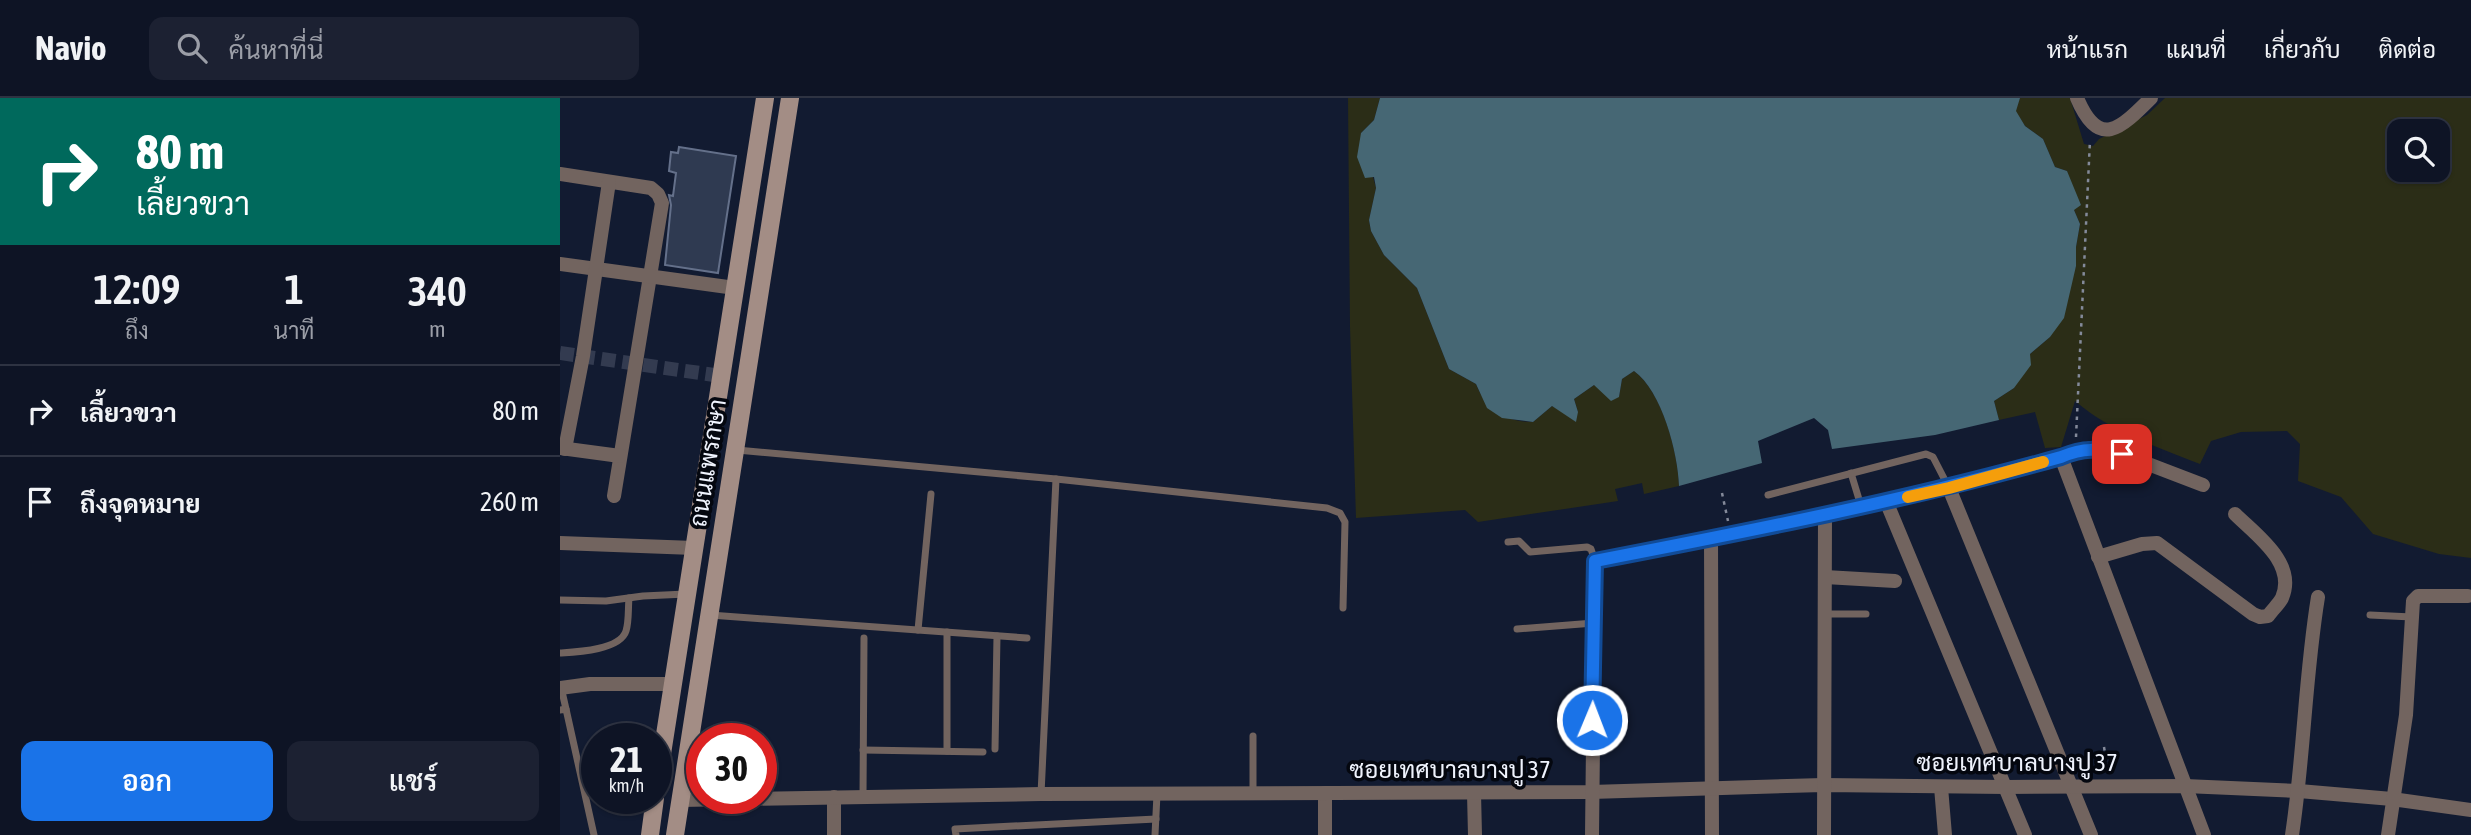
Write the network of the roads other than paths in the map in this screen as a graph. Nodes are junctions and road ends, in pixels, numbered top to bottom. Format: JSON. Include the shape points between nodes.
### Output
{"nodes":[{"id":1,"x":765,"y":98,"type":"edge"},
{"id":2,"x":790,"y":98,"type":"edge"},
{"id":3,"x":2077,"y":98,"type":"edge"},
{"id":4,"x":2151,"y":98,"type":"edge"},
{"id":5,"x":560,"y":174,"type":"edge"},
{"id":6,"x":609,"y":181,"type":"junction"},
{"id":7,"x":560,"y":264,"type":"edge"},
{"id":8,"x":597,"y":270,"type":"junction"},
{"id":9,"x":650,"y":276,"type":"junction"},
{"id":10,"x":735,"y":288,"type":"junction"},
{"id":11,"x":562,"y":449,"type":"edge"},
{"id":12,"x":735,"y":450,"type":"junction"},
{"id":13,"x":620,"y":456,"type":"junction"},
{"id":14,"x":2061,"y":457,"type":"junction"},
{"id":15,"x":1851,"y":474,"type":"junction"},
{"id":16,"x":1056,"y":479,"type":"junction"},
{"id":17,"x":2203,"y":485,"type":"dead end"},
{"id":18,"x":1949,"y":488,"type":"junction"},
{"id":19,"x":931,"y":494,"type":"dead end"},
{"id":20,"x":1768,"y":495,"type":"dead end"},
{"id":21,"x":614,"y":496,"type":"dead end"},
{"id":22,"x":1886,"y":501,"type":"junction"},
{"id":23,"x":1861,"y":506,"type":"junction"},
{"id":24,"x":1825,"y":514,"type":"junction"},
{"id":25,"x":2235,"y":514,"type":"dead end"},
{"id":26,"x":1711,"y":539,"type":"junction"},
{"id":27,"x":1508,"y":542,"type":"dead end"},
{"id":28,"x":560,"y":543,"type":"edge"},
{"id":29,"x":694,"y":548,"type":"junction"},
{"id":30,"x":2098,"y":557,"type":"junction"},
{"id":31,"x":1595,"y":561,"type":"junction"},
{"id":32,"x":1825,"y":577,"type":"junction"},
{"id":33,"x":1895,"y":581,"type":"dead end"},
{"id":34,"x":687,"y":594,"type":"junction"},
{"id":35,"x":2468,"y":596,"type":"dead end"},
{"id":36,"x":2318,"y":597,"type":"dead end"},
{"id":37,"x":629,"y":598,"type":"junction"},
{"id":38,"x":560,"y":600,"type":"edge"},
{"id":39,"x":1343,"y":608,"type":"dead end"},
{"id":40,"x":709,"y":614,"type":"junction"},
{"id":41,"x":1825,"y":614,"type":"junction"},
{"id":42,"x":1866,"y":614,"type":"dead end"},
{"id":43,"x":2370,"y":615,"type":"dead end"},
{"id":44,"x":2412,"y":617,"type":"junction"},
{"id":45,"x":1594,"y":623,"type":"junction"},
{"id":46,"x":1517,"y":629,"type":"dead end"},
{"id":47,"x":918,"y":630,"type":"junction"},
{"id":48,"x":947,"y":632,"type":"junction"},
{"id":49,"x":997,"y":636,"type":"junction"},
{"id":50,"x":864,"y":638,"type":"dead end"},
{"id":51,"x":1027,"y":638,"type":"dead end"},
{"id":52,"x":560,"y":653,"type":"edge"},
{"id":53,"x":673,"y":684,"type":"junction"},
{"id":54,"x":561,"y":687,"type":"edge"},
{"id":55,"x":563,"y":710,"type":"edge"},
{"id":56,"x":667,"y":723,"type":"edge"},
{"id":57,"x":1253,"y":736,"type":"dead end"},
{"id":58,"x":995,"y":749,"type":"dead end"},
{"id":59,"x":863,"y":750,"type":"junction"},
{"id":60,"x":947,"y":751,"type":"junction"},
{"id":61,"x":983,"y":752,"type":"dead end"},
{"id":62,"x":1823,"y":785,"type":"junction"},
{"id":63,"x":2071,"y":786,"type":"junction"},
{"id":64,"x":2185,"y":786,"type":"junction"},
{"id":65,"x":1941,"y":787,"type":"junction"},
{"id":66,"x":2006,"y":787,"type":"junction"},
{"id":67,"x":1711,"y":790,"type":"junction"},
{"id":68,"x":2299,"y":791,"type":"junction"},
{"id":69,"x":1591,"y":792,"type":"junction"},
{"id":70,"x":1157,"y":793,"type":"junction"},
{"id":71,"x":1253,"y":793,"type":"junction"},
{"id":72,"x":1325,"y":793,"type":"junction"},
{"id":73,"x":1475,"y":793,"type":"junction"},
{"id":74,"x":1041,"y":794,"type":"junction"},
{"id":75,"x":834,"y":797,"type":"junction"},
{"id":76,"x":863,"y":797,"type":"junction"},
{"id":77,"x":2392,"y":799,"type":"junction"},
{"id":78,"x":680,"y":800,"type":"junction"},
{"id":79,"x":2471,"y":810,"type":"edge"},
{"id":80,"x":653,"y":814,"type":"edge"},
{"id":81,"x":1156,"y":819,"type":"junction"},
{"id":82,"x":594,"y":835,"type":"edge"},
{"id":83,"x":650,"y":835,"type":"edge"},
{"id":84,"x":675,"y":835,"type":"edge"},
{"id":85,"x":834,"y":835,"type":"edge"},
{"id":86,"x":956,"y":835,"type":"edge"},
{"id":87,"x":1155,"y":835,"type":"edge"},
{"id":88,"x":1325,"y":835,"type":"edge"},
{"id":89,"x":1475,"y":835,"type":"edge"},
{"id":90,"x":1592,"y":835,"type":"edge"},
{"id":91,"x":1712,"y":835,"type":"edge"},
{"id":92,"x":1824,"y":835,"type":"edge"},
{"id":93,"x":1945,"y":835,"type":"edge"},
{"id":94,"x":2025,"y":835,"type":"edge"},
{"id":95,"x":2091,"y":835,"type":"edge"},
{"id":96,"x":2204,"y":835,"type":"edge"},
{"id":97,"x":2292,"y":835,"type":"edge"},
{"id":98,"x":2388,"y":835,"type":"edge"}],
"edges":[{"from":1,"to":10,"type":"main road","name":"ถนนแพรกษา"},
{"from":2,"to":12,"type":"main road","name":"ถนนแพรกษา"},
{"from":3,"to":4,"type":"street","via":[[2088,121],[2103,130],[2124,123]]},
{"from":5,"to":6,"type":"street"},
{"from":6,"to":8,"type":"street"},
{"from":6,"to":9,"type":"street","via":[[651,188],[662,203]]},
{"from":7,"to":8,"type":"street"},
{"from":8,"to":9,"type":"street"},
{"from":8,"to":11,"type":"street"},
{"from":9,"to":10,"type":"street"},
{"from":9,"to":13,"type":"street"},
{"from":10,"to":29,"type":"main road","name":"ถนนแพรกษา"},
{"from":11,"to":13,"type":"street"},
{"from":12,"to":16,"type":"lane"},
{"from":12,"to":40,"type":"main road","name":"ถนนแพรกษา"},
{"from":13,"to":21,"type":"street"},
{"from":14,"to":17,"type":"street","via":[[2091,448],[2122,454]]},
{"from":14,"to":18,"type":"street"},
{"from":14,"to":30,"type":"street"},
{"from":15,"to":18,"type":"lane","via":[[1926,454],[1933,457]]},
{"from":15,"to":20,"type":"lane"},
{"from":15,"to":23,"type":"lane"},
{"from":16,"to":39,"type":"lane","via":[[1340,513],[1345,523]]},
{"from":16,"to":74,"type":"lane"},
{"from":18,"to":22,"type":"street"},
{"from":18,"to":63,"type":"street"},
{"from":19,"to":47,"type":"lane"},
{"from":22,"to":23,"type":"street"},
{"from":22,"to":66,"type":"street"},
{"from":23,"to":24,"type":"street"},
{"from":24,"to":26,"type":"street"},
{"from":24,"to":32,"type":"street"},
{"from":25,"to":30,"type":"street","via":[[2283,568],[2282,597],[2268,616],[2253,614],[2157,543]]},
{"from":26,"to":31,"type":"street"},
{"from":26,"to":67,"type":"street"},
{"from":27,"to":31,"type":"lane","via":[[1519,541],[1530,552],[1587,547]]},
{"from":28,"to":29,"type":"street"},
{"from":29,"to":34,"type":"main road","name":"ถนนแพรกษา"},
{"from":30,"to":64,"type":"street"},
{"from":31,"to":45,"type":"street"},
{"from":32,"to":33,"type":"street"},
{"from":32,"to":41,"type":"street"},
{"from":34,"to":37,"type":"lane"},
{"from":34,"to":53,"type":"main road","name":"ถนนแพรกษา"},
{"from":35,"to":44,"type":"street","via":[[2418,596]]},
{"from":36,"to":68,"type":"street"},
{"from":37,"to":38,"type":"lane"},
{"from":37,"to":52,"type":"lane","via":[[623,637],[584,651]]},
{"from":40,"to":47,"type":"lane"},
{"from":40,"to":78,"type":"main road","name":"ถนนแพรกษา"},
{"from":41,"to":42,"type":"lane"},
{"from":41,"to":62,"type":"street"},
{"from":43,"to":44,"type":"lane"},
{"from":44,"to":77,"type":"street","via":[[2406,715]]},
{"from":45,"to":46,"type":"lane"},
{"from":45,"to":69,"type":"street"},
{"from":47,"to":48,"type":"lane"},
{"from":48,"to":49,"type":"lane"},
{"from":48,"to":60,"type":"lane"},
{"from":49,"to":51,"type":"lane"},
{"from":49,"to":58,"type":"lane"},
{"from":50,"to":59,"type":"lane"},
{"from":53,"to":54,"type":"street"},
{"from":53,"to":56,"type":"main road","name":"ถนนแพรกษา"},
{"from":54,"to":55,"type":"lane"},
{"from":55,"to":82,"type":"lane"},
{"from":57,"to":71,"type":"lane"},
{"from":59,"to":60,"type":"lane"},
{"from":59,"to":76,"type":"lane"},
{"from":60,"to":61,"type":"lane"},
{"from":62,"to":65,"type":"street","name":"ซอยเทศบาลบางปู 37"},
{"from":62,"to":67,"type":"street","name":"ซอยเทศบาลบางปู 37"},
{"from":62,"to":92,"type":"street"},
{"from":63,"to":64,"type":"street","name":"ซอยเทศบาลบางปู 37"},
{"from":63,"to":66,"type":"street","name":"ซอยเทศบาลบางปู 37"},
{"from":63,"to":95,"type":"street"},
{"from":64,"to":68,"type":"street","name":"ซอยเทศบาลบางปู 37"},
{"from":64,"to":96,"type":"street"},
{"from":65,"to":66,"type":"street","name":"ซอยเทศบาลบางปู 37"},
{"from":65,"to":93,"type":"street"},
{"from":66,"to":94,"type":"street"},
{"from":67,"to":69,"type":"street","name":"ซอยเทศบาลบางปู 37"},
{"from":67,"to":91,"type":"street"},
{"from":68,"to":77,"type":"street","name":"ซอยเทศบาลบางปู 37"},
{"from":68,"to":97,"type":"street"},
{"from":69,"to":73,"type":"street","name":"ซอยเทศบาลบางปู 37"},
{"from":69,"to":90,"type":"street"},
{"from":70,"to":71,"type":"street","name":"ซอยเทศบาลบางปู 37"},
{"from":70,"to":74,"type":"street","name":"ซอยเทศบาลบางปู 37"},
{"from":70,"to":81,"type":"lane"},
{"from":71,"to":72,"type":"street","name":"ซอยเทศบาลบางปู 37"},
{"from":72,"to":73,"type":"street","name":"ซอยเทศบาลบางปู 37"},
{"from":72,"to":88,"type":"street"},
{"from":73,"to":89,"type":"street"},
{"from":74,"to":76,"type":"street","name":"ซอยเทศบาลบางปู 37"},
{"from":75,"to":76,"type":"street","name":"ซอยเทศบาลบางปู 37"},
{"from":75,"to":78,"type":"street","name":"ซอยเทศบาลบางปู 37"},
{"from":75,"to":85,"type":"street"},
{"from":77,"to":79,"type":"street","name":"ซอยเทศบาลบางปู 37"},
{"from":77,"to":98,"type":"street"},
{"from":78,"to":84,"type":"main road","name":"ถนนแพรกษา"},
{"from":80,"to":83,"type":"main road"},
{"from":81,"to":86,"type":"lane","via":[[955,829]]},
{"from":81,"to":87,"type":"lane"}]}
